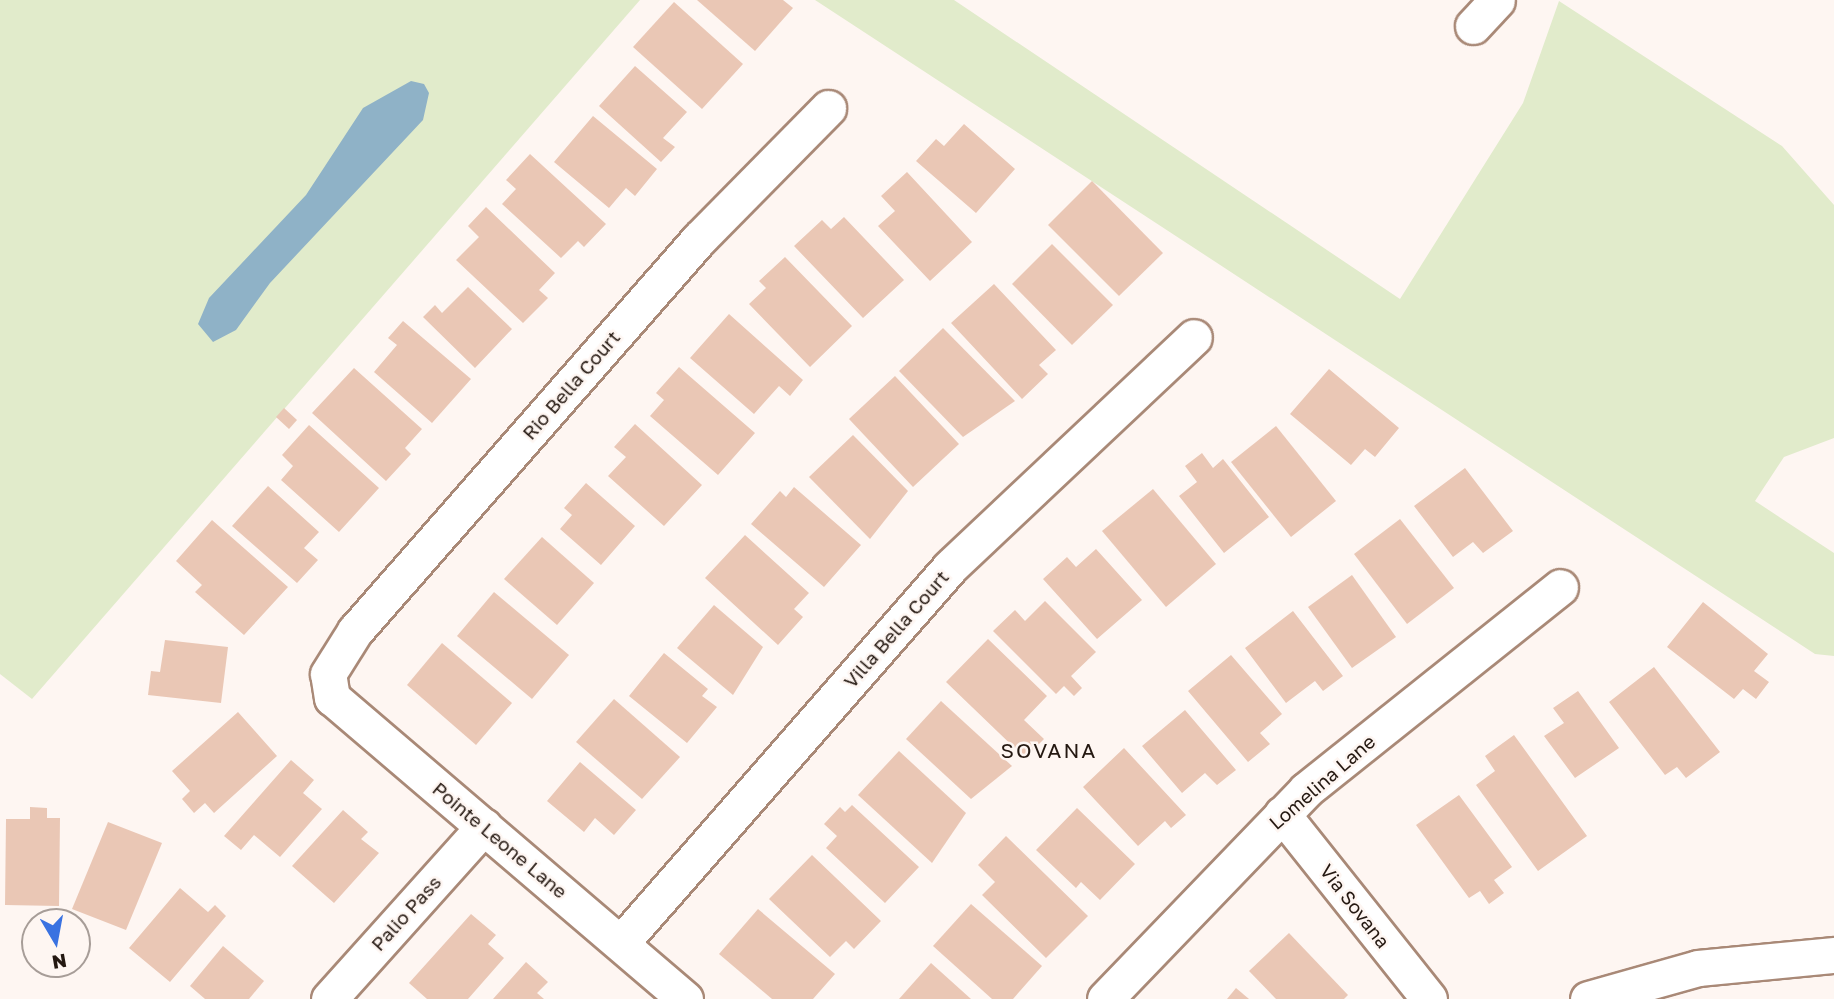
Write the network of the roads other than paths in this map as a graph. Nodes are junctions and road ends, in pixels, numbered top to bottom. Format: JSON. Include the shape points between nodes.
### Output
{"nodes":[{"id":1,"x":1497,"y":0,"type":"edge"},
{"id":2,"x":1473,"y":26,"type":"dead end"},
{"id":3,"x":828,"y":108,"type":"dead end"},
{"id":4,"x":1194,"y":337,"type":"dead end"},
{"id":5,"x":1560,"y":587,"type":"dead end"},
{"id":6,"x":328,"y":674,"type":"joint"},
{"id":7,"x":1282,"y":814,"type":"junction"},
{"id":8,"x":484,"y":826,"type":"junction"},
{"id":9,"x":621,"y":943,"type":"junction"},
{"id":10,"x":1834,"y":955,"type":"edge"},
{"id":11,"x":329,"y":999,"type":"edge"},
{"id":12,"x":685,"y":999,"type":"edge"},
{"id":13,"x":1105,"y":999,"type":"edge"},
{"id":14,"x":1429,"y":999,"type":"edge"},
{"id":15,"x":1588,"y":999,"type":"edge"}],
"edges":[{"from":1,"to":2,"type":"street"},
{"from":3,"to":6,"type":"street","name":"Rio Bella Court","via":[[699,239],[355,631]]},
{"from":4,"to":9,"type":"street","name":"Villa Bella Court","via":[[950,567]]},
{"from":5,"to":7,"type":"street","name":"Lomelina Lane"},
{"from":6,"to":8,"type":"street","name":"Pointe Leone Lane","via":[[332,698]]},
{"from":7,"to":13,"type":"street","name":"Lomelina Lane"},
{"from":7,"to":14,"type":"street","name":"Via Sovana"},
{"from":8,"to":9,"type":"street","name":"Pointe Leone Lane"},
{"from":8,"to":11,"type":"street","name":"Palio Pass"},
{"from":9,"to":12,"type":"street","name":"Pointe Leone Lane"},
{"from":10,"to":15,"type":"street","via":[[1698,968]]}]}
